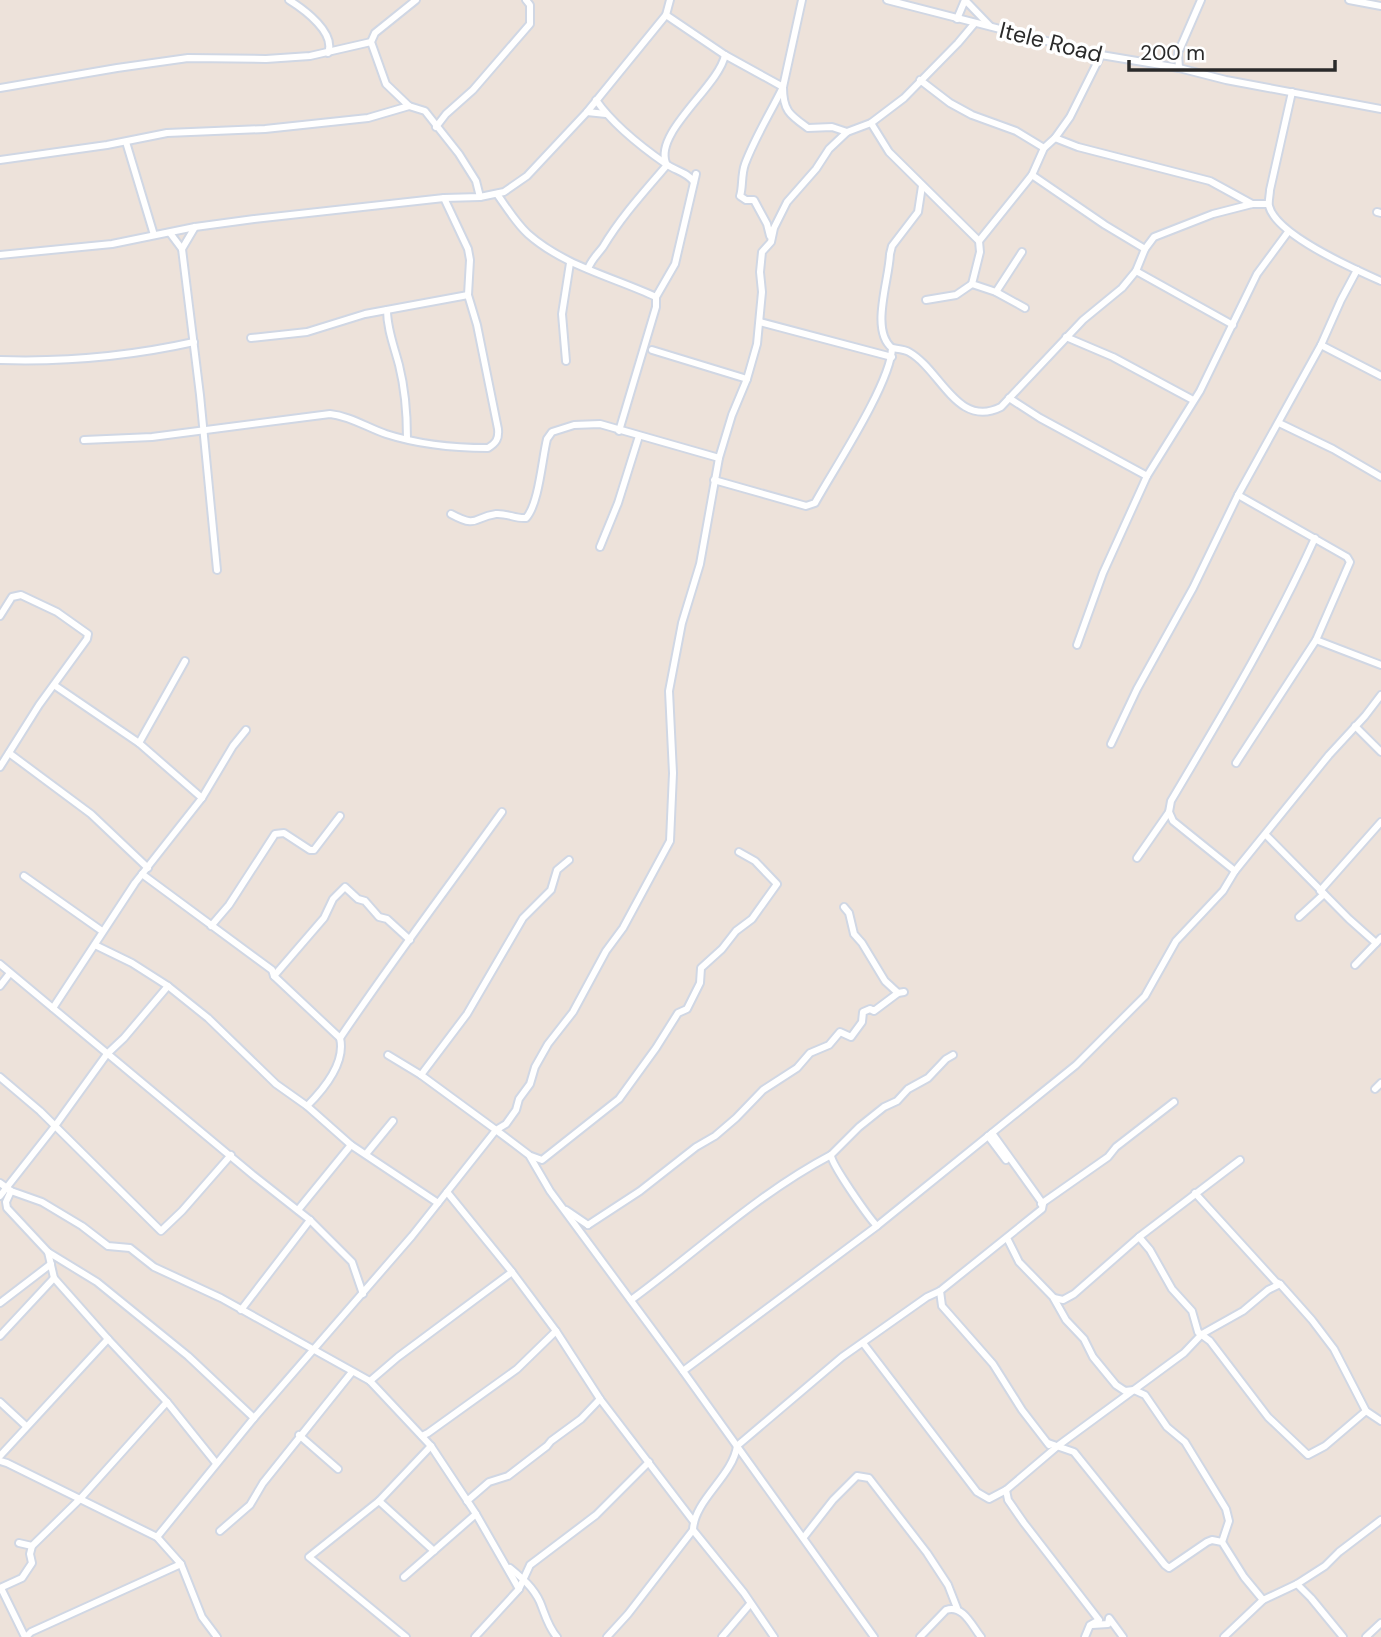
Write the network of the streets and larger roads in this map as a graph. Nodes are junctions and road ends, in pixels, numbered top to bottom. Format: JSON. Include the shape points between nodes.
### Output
{"nodes":[{"id":1,"x":289,"y":0,"type":"edge"},
{"id":2,"x":416,"y":0,"type":"edge"},
{"id":3,"x":526,"y":0,"type":"edge"},
{"id":4,"x":670,"y":0,"type":"edge"},
{"id":5,"x":802,"y":0,"type":"edge"},
{"id":6,"x":887,"y":0,"type":"edge"},
{"id":7,"x":965,"y":0,"type":"edge"},
{"id":8,"x":1201,"y":0,"type":"edge"},
{"id":9,"x":1349,"y":0,"type":"edge"},
{"id":10,"x":1381,"y":6,"type":"edge"},
{"id":11,"x":666,"y":15,"type":"junction"},
{"id":12,"x":957,"y":19,"type":"junction"},
{"id":13,"x":974,"y":24,"type":"junction"},
{"id":14,"x":990,"y":26,"type":"junction"},
{"id":15,"x":371,"y":42,"type":"junction"},
{"id":16,"x":328,"y":53,"type":"junction"},
{"id":17,"x":1178,"y":53,"type":"junction"},
{"id":18,"x":725,"y":55,"type":"junction"},
{"id":19,"x":1101,"y":55,"type":"junction"},
{"id":20,"x":1170,"y":66,"type":"junction"},
{"id":21,"x":1179,"y":68,"type":"junction"},
{"id":22,"x":920,"y":80,"type":"junction"},
{"id":23,"x":783,"y":87,"type":"junction"},
{"id":24,"x":0,"y":88,"type":"edge"},
{"id":25,"x":1292,"y":92,"type":"junction"},
{"id":26,"x":596,"y":100,"type":"junction"},
{"id":27,"x":409,"y":106,"type":"junction"},
{"id":28,"x":1381,"y":109,"type":"edge"},
{"id":29,"x":586,"y":112,"type":"junction"},
{"id":30,"x":606,"y":114,"type":"junction"},
{"id":31,"x":871,"y":123,"type":"junction"},
{"id":32,"x":436,"y":127,"type":"junction"},
{"id":33,"x":847,"y":132,"type":"junction"},
{"id":34,"x":1055,"y":138,"type":"junction"},
{"id":35,"x":126,"y":142,"type":"junction"},
{"id":36,"x":1044,"y":148,"type":"junction"},
{"id":37,"x":0,"y":160,"type":"edge"},
{"id":38,"x":667,"y":165,"type":"junction"},
{"id":39,"x":696,"y":174,"type":"dead end"},
{"id":40,"x":1032,"y":174,"type":"junction"},
{"id":41,"x":694,"y":182,"type":"junction"},
{"id":42,"x":922,"y":186,"type":"junction"},
{"id":43,"x":498,"y":194,"type":"junction"},
{"id":44,"x":480,"y":197,"type":"junction"},
{"id":45,"x":444,"y":198,"type":"junction"},
{"id":46,"x":937,"y":198,"type":"junction"},
{"id":47,"x":1252,"y":204,"type":"junction"},
{"id":48,"x":1268,"y":204,"type":"junction"},
{"id":49,"x":920,"y":206,"type":"junction"},
{"id":50,"x":195,"y":227,"type":"junction"},
{"id":51,"x":1288,"y":232,"type":"junction"},
{"id":52,"x":170,"y":233,"type":"junction"},
{"id":53,"x":154,"y":236,"type":"junction"},
{"id":54,"x":979,"y":241,"type":"junction"},
{"id":55,"x":771,"y":242,"type":"junction"},
{"id":56,"x":182,"y":249,"type":"junction"},
{"id":57,"x":1145,"y":249,"type":"junction"},
{"id":58,"x":1022,"y":252,"type":"dead end"},
{"id":59,"x":0,"y":255,"type":"edge"},
{"id":60,"x":570,"y":263,"type":"junction"},
{"id":61,"x":588,"y":269,"type":"junction"},
{"id":62,"x":1357,"y":270,"type":"junction"},
{"id":63,"x":1136,"y":271,"type":"junction"},
{"id":64,"x":1367,"y":274,"type":"junction"},
{"id":65,"x":1381,"y":274,"type":"edge"},
{"id":66,"x":1381,"y":281,"type":"edge"},
{"id":67,"x":972,"y":284,"type":"junction"},
{"id":68,"x":996,"y":292,"type":"junction"},
{"id":69,"x":468,"y":295,"type":"junction"},
{"id":70,"x":656,"y":297,"type":"junction"},
{"id":71,"x":926,"y":300,"type":"dead end"},
{"id":72,"x":1025,"y":308,"type":"dead end"},
{"id":73,"x":387,"y":310,"type":"junction"},
{"id":74,"x":760,"y":322,"type":"junction"},
{"id":75,"x":1233,"y":325,"type":"junction"},
{"id":76,"x":1066,"y":337,"type":"junction"},
{"id":77,"x":251,"y":338,"type":"dead end"},
{"id":78,"x":194,"y":342,"type":"junction"},
{"id":79,"x":1321,"y":345,"type":"junction"},
{"id":80,"x":892,"y":348,"type":"junction"},
{"id":81,"x":652,"y":350,"type":"dead end"},
{"id":82,"x":892,"y":357,"type":"junction"},
{"id":83,"x":0,"y":360,"type":"edge"},
{"id":84,"x":566,"y":360,"type":"dead end"},
{"id":85,"x":1381,"y":376,"type":"edge"},
{"id":86,"x":747,"y":379,"type":"junction"},
{"id":87,"x":1009,"y":398,"type":"junction"},
{"id":88,"x":1194,"y":400,"type":"junction"},
{"id":89,"x":1279,"y":423,"type":"junction"},
{"id":90,"x":203,"y":429,"type":"junction"},
{"id":91,"x":619,"y":431,"type":"junction"},
{"id":92,"x":639,"y":436,"type":"junction"},
{"id":93,"x":407,"y":438,"type":"junction"},
{"id":94,"x":84,"y":440,"type":"dead end"},
{"id":95,"x":719,"y":458,"type":"junction"},
{"id":96,"x":1147,"y":476,"type":"junction"},
{"id":97,"x":1381,"y":477,"type":"edge"},
{"id":98,"x":714,"y":480,"type":"junction"},
{"id":99,"x":1238,"y":495,"type":"junction"},
{"id":100,"x":451,"y":514,"type":"dead end"},
{"id":101,"x":1315,"y":538,"type":"junction"},
{"id":102,"x":600,"y":547,"type":"dead end"},
{"id":103,"x":217,"y":570,"type":"dead end"},
{"id":104,"x":0,"y":616,"type":"edge"},
{"id":105,"x":1316,"y":640,"type":"junction"},
{"id":106,"x":1077,"y":645,"type":"dead end"},
{"id":107,"x":185,"y":661,"type":"dead end"},
{"id":108,"x":1381,"y":665,"type":"edge"},
{"id":109,"x":54,"y":685,"type":"junction"},
{"id":110,"x":1381,"y":695,"type":"edge"},
{"id":111,"x":1355,"y":726,"type":"junction"},
{"id":112,"x":246,"y":730,"type":"dead end"},
{"id":113,"x":139,"y":743,"type":"junction"},
{"id":114,"x":1111,"y":744,"type":"dead end"},
{"id":115,"x":1381,"y":752,"type":"edge"},
{"id":116,"x":9,"y":753,"type":"junction"},
{"id":117,"x":1236,"y":763,"type":"dead end"},
{"id":118,"x":0,"y":767,"type":"edge"},
{"id":119,"x":202,"y":798,"type":"junction"},
{"id":120,"x":502,"y":812,"type":"dead end"},
{"id":121,"x":1169,"y":812,"type":"junction"},
{"id":122,"x":340,"y":816,"type":"dead end"},
{"id":123,"x":1381,"y":822,"type":"edge"},
{"id":124,"x":1266,"y":835,"type":"junction"},
{"id":125,"x":739,"y":852,"type":"dead end"},
{"id":126,"x":1137,"y":858,"type":"dead end"},
{"id":127,"x":569,"y":860,"type":"dead end"},
{"id":128,"x":145,"y":871,"type":"junction"},
{"id":129,"x":1235,"y":872,"type":"junction"},
{"id":130,"x":24,"y":876,"type":"dead end"},
{"id":131,"x":1322,"y":893,"type":"junction"},
{"id":132,"x":844,"y":907,"type":"dead end"},
{"id":133,"x":1299,"y":917,"type":"dead end"},
{"id":134,"x":211,"y":926,"type":"junction"},
{"id":135,"x":103,"y":931,"type":"junction"},
{"id":136,"x":410,"y":940,"type":"junction"},
{"id":137,"x":1379,"y":940,"type":"edge"},
{"id":138,"x":95,"y":945,"type":"junction"},
{"id":139,"x":0,"y":964,"type":"edge"},
{"id":140,"x":1355,"y":965,"type":"dead end"},
{"id":141,"x":10,"y":973,"type":"junction"},
{"id":142,"x":274,"y":976,"type":"junction"},
{"id":143,"x":0,"y":986,"type":"edge"},
{"id":144,"x":168,"y":986,"type":"junction"},
{"id":145,"x":53,"y":1008,"type":"junction"},
{"id":146,"x":340,"y":1038,"type":"junction"},
{"id":147,"x":107,"y":1054,"type":"junction"},
{"id":148,"x":388,"y":1055,"type":"dead end"},
{"id":149,"x":953,"y":1055,"type":"dead end"},
{"id":150,"x":421,"y":1075,"type":"junction"},
{"id":151,"x":0,"y":1077,"type":"edge"},
{"id":152,"x":1381,"y":1083,"type":"edge"},
{"id":153,"x":1375,"y":1089,"type":"dead end"},
{"id":154,"x":1174,"y":1102,"type":"dead end"},
{"id":155,"x":307,"y":1106,"type":"junction"},
{"id":156,"x":393,"y":1121,"type":"dead end"},
{"id":157,"x":55,"y":1126,"type":"junction"},
{"id":158,"x":496,"y":1129,"type":"junction"},
{"id":159,"x":990,"y":1135,"type":"junction"},
{"id":160,"x":351,"y":1145,"type":"junction"},
{"id":161,"x":366,"y":1154,"type":"junction"},
{"id":162,"x":231,"y":1155,"type":"junction"},
{"id":163,"x":529,"y":1155,"type":"junction"},
{"id":164,"x":831,"y":1155,"type":"junction"},
{"id":165,"x":1240,"y":1160,"type":"dead end"},
{"id":166,"x":0,"y":1182,"type":"edge"},
{"id":167,"x":9,"y":1190,"type":"junction"},
{"id":168,"x":447,"y":1192,"type":"junction"},
{"id":169,"x":1195,"y":1193,"type":"junction"},
{"id":170,"x":0,"y":1196,"type":"edge"},
{"id":171,"x":438,"y":1203,"type":"junction"},
{"id":172,"x":1042,"y":1204,"type":"junction"},
{"id":173,"x":564,"y":1208,"type":"junction"},
{"id":174,"x":298,"y":1210,"type":"junction"},
{"id":175,"x":310,"y":1220,"type":"junction"},
{"id":176,"x":588,"y":1225,"type":"junction"},
{"id":177,"x":877,"y":1226,"type":"junction"},
{"id":178,"x":582,"y":1234,"type":"junction"},
{"id":179,"x":1139,"y":1237,"type":"junction"},
{"id":180,"x":1007,"y":1238,"type":"junction"},
{"id":181,"x":48,"y":1252,"type":"junction"},
{"id":182,"x":51,"y":1264,"type":"junction"},
{"id":183,"x":512,"y":1272,"type":"junction"},
{"id":184,"x":54,"y":1278,"type":"junction"},
{"id":185,"x":1280,"y":1284,"type":"junction"},
{"id":186,"x":940,"y":1291,"type":"junction"},
{"id":187,"x":363,"y":1294,"type":"junction"},
{"id":188,"x":1052,"y":1297,"type":"junction"},
{"id":189,"x":631,"y":1300,"type":"junction"},
{"id":190,"x":0,"y":1303,"type":"edge"},
{"id":191,"x":241,"y":1310,"type":"junction"},
{"id":192,"x":556,"y":1331,"type":"junction"},
{"id":193,"x":1201,"y":1334,"type":"junction"},
{"id":194,"x":0,"y":1336,"type":"edge"},
{"id":195,"x":108,"y":1339,"type":"junction"},
{"id":196,"x":863,"y":1343,"type":"junction"},
{"id":197,"x":313,"y":1350,"type":"junction"},
{"id":198,"x":352,"y":1371,"type":"junction"},
{"id":199,"x":683,"y":1371,"type":"junction"},
{"id":200,"x":370,"y":1381,"type":"junction"},
{"id":201,"x":1134,"y":1390,"type":"junction"},
{"id":202,"x":600,"y":1399,"type":"junction"},
{"id":203,"x":0,"y":1402,"type":"edge"},
{"id":204,"x":167,"y":1402,"type":"junction"},
{"id":205,"x":1366,"y":1411,"type":"junction"},
{"id":206,"x":254,"y":1418,"type":"junction"},
{"id":207,"x":1381,"y":1421,"type":"edge"},
{"id":208,"x":26,"y":1426,"type":"junction"},
{"id":209,"x":299,"y":1435,"type":"junction"},
{"id":210,"x":422,"y":1436,"type":"junction"},
{"id":211,"x":1048,"y":1443,"type":"junction"},
{"id":212,"x":1059,"y":1445,"type":"junction"},
{"id":213,"x":431,"y":1446,"type":"junction"},
{"id":214,"x":737,"y":1446,"type":"junction"},
{"id":215,"x":1050,"y":1454,"type":"junction"},
{"id":216,"x":0,"y":1456,"type":"edge"},
{"id":217,"x":0,"y":1461,"type":"edge"},
{"id":218,"x":649,"y":1462,"type":"junction"},
{"id":219,"x":216,"y":1463,"type":"junction"},
{"id":220,"x":338,"y":1469,"type":"dead end"},
{"id":221,"x":1006,"y":1490,"type":"junction"},
{"id":222,"x":80,"y":1499,"type":"junction"},
{"id":223,"x":379,"y":1501,"type":"junction"},
{"id":224,"x":467,"y":1501,"type":"junction"},
{"id":225,"x":475,"y":1514,"type":"junction"},
{"id":226,"x":1381,"y":1520,"type":"edge"},
{"id":227,"x":693,"y":1526,"type":"junction"},
{"id":228,"x":220,"y":1531,"type":"dead end"},
{"id":229,"x":157,"y":1537,"type":"junction"},
{"id":230,"x":804,"y":1537,"type":"junction"},
{"id":231,"x":1222,"y":1542,"type":"junction"},
{"id":232,"x":19,"y":1543,"type":"dead end"},
{"id":233,"x":32,"y":1546,"type":"junction"},
{"id":234,"x":434,"y":1551,"type":"junction"},
{"id":235,"x":181,"y":1564,"type":"junction"},
{"id":236,"x":508,"y":1566,"type":"junction"},
{"id":237,"x":404,"y":1577,"type":"dead end"},
{"id":238,"x":524,"y":1579,"type":"junction"},
{"id":239,"x":1297,"y":1584,"type":"junction"},
{"id":240,"x":0,"y":1588,"type":"edge"},
{"id":241,"x":519,"y":1588,"type":"junction"},
{"id":242,"x":1264,"y":1600,"type":"junction"},
{"id":243,"x":751,"y":1604,"type":"junction"},
{"id":244,"x":957,"y":1608,"type":"junction"},
{"id":245,"x":1381,"y":1623,"type":"edge"},
{"id":246,"x":1090,"y":1625,"type":"junction"},
{"id":247,"x":26,"y":1637,"type":"edge"},
{"id":248,"x":217,"y":1637,"type":"edge"},
{"id":249,"x":407,"y":1637,"type":"edge"},
{"id":250,"x":475,"y":1637,"type":"edge"},
{"id":251,"x":557,"y":1637,"type":"edge"},
{"id":252,"x":607,"y":1637,"type":"edge"},
{"id":253,"x":722,"y":1637,"type":"edge"},
{"id":254,"x":774,"y":1637,"type":"edge"},
{"id":255,"x":874,"y":1637,"type":"edge"},
{"id":256,"x":920,"y":1637,"type":"edge"},
{"id":257,"x":981,"y":1637,"type":"edge"},
{"id":258,"x":1085,"y":1637,"type":"edge"},
{"id":259,"x":1123,"y":1637,"type":"edge"},
{"id":260,"x":1224,"y":1637,"type":"edge"},
{"id":261,"x":1343,"y":1637,"type":"edge"},
{"id":262,"x":1366,"y":1637,"type":"edge"}],
"edges":[{"from":1,"to":16,"type":"street","via":[[330,38]]},
{"from":2,"to":15,"type":"street","via":[[375,33]]},
{"from":3,"to":32,"type":"street","via":[[530,24]]},
{"from":4,"to":11,"type":"street"},
{"from":5,"to":23,"type":"street"},
{"from":6,"to":12,"type":"street","name":"Itele Road"},
{"from":7,"to":12,"type":"street"},
{"from":7,"to":14,"type":"street"},
{"from":8,"to":17,"type":"street"},
{"from":9,"to":10,"type":"street"},
{"from":11,"to":18,"type":"street"},
{"from":11,"to":26,"type":"street"},
{"from":12,"to":13,"type":"street","name":"Itele Road"},
{"from":13,"to":14,"type":"street","name":"Itele Road"},
{"from":13,"to":22,"type":"street"},
{"from":14,"to":19,"type":"street","name":"Itele Road"},
{"from":15,"to":16,"type":"street"},
{"from":15,"to":27,"type":"street","via":[[386,84]]},
{"from":16,"to":24,"type":"street","via":[[266,59],[188,58]]},
{"from":17,"to":20,"type":"street"},
{"from":17,"to":21,"type":"street"},
{"from":18,"to":23,"type":"street"},
{"from":18,"to":38,"type":"street","via":[[667,143]]},
{"from":19,"to":20,"type":"street","name":"Itele Road"},
{"from":19,"to":34,"type":"street"},
{"from":20,"to":21,"type":"street","name":"Itele Road"},
{"from":21,"to":25,"type":"street","name":"Itele Road"},
{"from":22,"to":31,"type":"street"},
{"from":22,"to":36,"type":"street","via":[[950,103]]},
{"from":23,"to":33,"type":"street","via":[[787,110],[808,128]]},
{"from":23,"to":55,"type":"street","via":[[740,184],[740,196],[757,204]]},
{"from":25,"to":28,"type":"street","name":"Itele Road"},
{"from":25,"to":48,"type":"street"},
{"from":26,"to":29,"type":"street"},
{"from":26,"to":30,"type":"street"},
{"from":27,"to":32,"type":"street","via":[[425,111]]},
{"from":27,"to":35,"type":"street","via":[[368,118],[167,133]]},
{"from":29,"to":30,"type":"street"},
{"from":29,"to":43,"type":"street","via":[[527,176]]},
{"from":30,"to":38,"type":"street"},
{"from":31,"to":33,"type":"street"},
{"from":31,"to":42,"type":"street","via":[[889,152]]},
{"from":32,"to":44,"type":"street","via":[[476,181]]},
{"from":33,"to":55,"type":"street","via":[[787,202]]},
{"from":34,"to":36,"type":"street"},
{"from":34,"to":47,"type":"street","via":[[1210,181]]},
{"from":35,"to":37,"type":"street"},
{"from":35,"to":53,"type":"street"},
{"from":36,"to":40,"type":"street"},
{"from":38,"to":41,"type":"street"},
{"from":38,"to":61,"type":"street","via":[[612,229]]},
{"from":39,"to":41,"type":"street"},
{"from":40,"to":54,"type":"street"},
{"from":40,"to":57,"type":"street"},
{"from":41,"to":70,"type":"street","via":[[675,264]]},
{"from":42,"to":46,"type":"street"},
{"from":42,"to":49,"type":"street"},
{"from":43,"to":44,"type":"street"},
{"from":43,"to":60,"type":"street","via":[[528,234]]},
{"from":44,"to":45,"type":"street"},
{"from":45,"to":50,"type":"street"},
{"from":45,"to":69,"type":"street","via":[[468,250]]},
{"from":46,"to":49,"type":"street"},
{"from":46,"to":54,"type":"street"},
{"from":47,"to":48,"type":"street"},
{"from":47,"to":57,"type":"street","via":[[1154,236]]},
{"from":48,"to":51,"type":"street"},
{"from":49,"to":80,"type":"street","via":[[890,254],[881,324],[882,336]]},
{"from":50,"to":52,"type":"street"},
{"from":50,"to":56,"type":"street"},
{"from":51,"to":62,"type":"street"},
{"from":51,"to":75,"type":"street","via":[[1256,274]]},
{"from":52,"to":53,"type":"street"},
{"from":52,"to":56,"type":"street"},
{"from":53,"to":59,"type":"street"},
{"from":54,"to":67,"type":"street"},
{"from":55,"to":74,"type":"street","via":[[762,252]]},
{"from":56,"to":78,"type":"street"},
{"from":57,"to":63,"type":"street"},
{"from":58,"to":68,"type":"street"},
{"from":60,"to":61,"type":"street"},
{"from":60,"to":84,"type":"street","via":[[562,314]]},
{"from":61,"to":70,"type":"street"},
{"from":62,"to":64,"type":"street"},
{"from":62,"to":79,"type":"street"},
{"from":63,"to":75,"type":"street"},
{"from":63,"to":76,"type":"street"},
{"from":64,"to":65,"type":"street"},
{"from":64,"to":66,"type":"street"},
{"from":67,"to":68,"type":"street"},
{"from":67,"to":71,"type":"street","via":[[956,295]]},
{"from":68,"to":72,"type":"street"},
{"from":69,"to":73,"type":"street"},
{"from":69,"to":93,"type":"street","via":[[498,440],[488,448],[444,447]]},
{"from":70,"to":91,"type":"street"},
{"from":73,"to":77,"type":"street","via":[[307,332]]},
{"from":73,"to":93,"type":"street","via":[[405,398]]},
{"from":74,"to":82,"type":"street"},
{"from":74,"to":86,"type":"street"},
{"from":75,"to":88,"type":"street"},
{"from":76,"to":87,"type":"street"},
{"from":76,"to":88,"type":"street"},
{"from":78,"to":83,"type":"street","via":[[159,350]]},
{"from":78,"to":90,"type":"street"},
{"from":79,"to":85,"type":"street"},
{"from":79,"to":89,"type":"street"},
{"from":80,"to":82,"type":"street"},
{"from":80,"to":87,"type":"street","via":[[907,351],[977,414],[1002,407]]},
{"from":81,"to":86,"type":"street"},
{"from":82,"to":98,"type":"street","via":[[815,503],[806,506]]},
{"from":86,"to":95,"type":"street"},
{"from":87,"to":96,"type":"street"},
{"from":88,"to":96,"type":"street"},
{"from":89,"to":97,"type":"street"},
{"from":89,"to":99,"type":"street"},
{"from":90,"to":93,"type":"street","via":[[330,414]]},
{"from":90,"to":94,"type":"street"},
{"from":90,"to":103,"type":"street"},
{"from":91,"to":92,"type":"street"},
{"from":91,"to":100,"type":"street","via":[[600,424],[552,432],[526,519],[494,514],[470,522]]},
{"from":92,"to":95,"type":"street"},
{"from":92,"to":102,"type":"street"},
{"from":95,"to":98,"type":"street"},
{"from":96,"to":106,"type":"street","via":[[1103,573]]},
{"from":98,"to":158,"type":"street","via":[[700,564],[669,691],[670,841],[569,1019],[548,1044],[516,1110]]},
{"from":99,"to":101,"type":"street"},
{"from":99,"to":114,"type":"street"},
{"from":101,"to":105,"type":"street","via":[[1350,562]]},
{"from":101,"to":121,"type":"street","via":[[1291,592],[1171,801]]},
{"from":104,"to":109,"type":"street","via":[[12,597],[22,595],[88,634]]},
{"from":105,"to":108,"type":"street"},
{"from":105,"to":117,"type":"street"},
{"from":107,"to":113,"type":"street"},
{"from":109,"to":113,"type":"street"},
{"from":109,"to":116,"type":"street"},
{"from":110,"to":111,"type":"street"},
{"from":111,"to":115,"type":"street"},
{"from":111,"to":124,"type":"street"},
{"from":112,"to":119,"type":"street"},
{"from":113,"to":119,"type":"street"},
{"from":116,"to":118,"type":"street"},
{"from":116,"to":128,"type":"street","via":[[91,814]]},
{"from":119,"to":128,"type":"street"},
{"from":120,"to":136,"type":"street"},
{"from":121,"to":126,"type":"street"},
{"from":121,"to":129,"type":"street","via":[[1180,828]]},
{"from":122,"to":134,"type":"street","via":[[314,850],[284,833],[275,834]]},
{"from":123,"to":131,"type":"street"},
{"from":124,"to":129,"type":"street"},
{"from":124,"to":131,"type":"street"},
{"from":125,"to":163,"type":"street","via":[[777,884],[769,897],[701,968],[700,982],[687,1009],[678,1013],[619,1099],[542,1160]]},
{"from":127,"to":150,"type":"street","via":[[557,870],[551,890],[523,918],[467,1013]]},
{"from":128,"to":134,"type":"street"},
{"from":128,"to":135,"type":"street"},
{"from":129,"to":159,"type":"street","via":[[1176,941],[1145,996],[1076,1065]]},
{"from":130,"to":135,"type":"street"},
{"from":131,"to":133,"type":"street"},
{"from":131,"to":137,"type":"street"},
{"from":132,"to":176,"type":"street","via":[[854,934],[896,992],[874,1010],[863,1012],[851,1037],[840,1032],[829,1045],[810,1053],[715,1136]]},
{"from":134,"to":142,"type":"street"},
{"from":135,"to":138,"type":"street"},
{"from":136,"to":142,"type":"street","via":[[345,887]]},
{"from":136,"to":146,"type":"street"},
{"from":137,"to":140,"type":"street"},
{"from":138,"to":144,"type":"street"},
{"from":138,"to":145,"type":"street"},
{"from":139,"to":141,"type":"street"},
{"from":141,"to":143,"type":"street"},
{"from":141,"to":145,"type":"street"},
{"from":142,"to":146,"type":"street"},
{"from":144,"to":147,"type":"street"},
{"from":144,"to":155,"type":"street","via":[[276,1084]]},
{"from":145,"to":147,"type":"street"},
{"from":146,"to":155,"type":"street","via":[[336,1067]]},
{"from":147,"to":157,"type":"street"},
{"from":147,"to":162,"type":"street"},
{"from":148,"to":150,"type":"street"},
{"from":149,"to":164,"type":"street","via":[[859,1127]]},
{"from":150,"to":158,"type":"street"},
{"from":151,"to":157,"type":"street"},
{"from":152,"to":153,"type":"street"},
{"from":154,"to":172,"type":"street"},
{"from":155,"to":160,"type":"street"},
{"from":156,"to":161,"type":"street"},
{"from":157,"to":162,"type":"street","via":[[161,1231]]},
{"from":157,"to":167,"type":"street","via":[[14,1177]]},
{"from":158,"to":163,"type":"street"},
{"from":158,"to":168,"type":"street"},
{"from":159,"to":172,"type":"street"},
{"from":159,"to":177,"type":"street"},
{"from":160,"to":161,"type":"street"},
{"from":160,"to":174,"type":"street"},
{"from":161,"to":171,"type":"street"},
{"from":162,"to":174,"type":"street"},
{"from":163,"to":173,"type":"street"},
{"from":164,"to":177,"type":"street","via":[[831,1162]]},
{"from":164,"to":189,"type":"street","via":[[768,1193]]},
{"from":165,"to":169,"type":"street"},
{"from":166,"to":167,"type":"street"},
{"from":167,"to":170,"type":"street"},
{"from":167,"to":181,"type":"street","via":[[7,1208]]},
{"from":167,"to":191,"type":"street","via":[[41,1202],[108,1246],[130,1248],[154,1267]]},
{"from":168,"to":171,"type":"street"},
{"from":168,"to":183,"type":"street"},
{"from":169,"to":179,"type":"street"},
{"from":169,"to":185,"type":"street"},
{"from":171,"to":187,"type":"street"},
{"from":172,"to":180,"type":"street","via":[[1040,1211]]},
{"from":173,"to":176,"type":"street"},
{"from":173,"to":178,"type":"street"},
{"from":174,"to":175,"type":"street"},
{"from":175,"to":187,"type":"street","via":[[352,1262]]},
{"from":175,"to":191,"type":"street"},
{"from":176,"to":178,"type":"street","via":[[586,1236]]},
{"from":177,"to":199,"type":"street"},
{"from":178,"to":189,"type":"street"},
{"from":179,"to":188,"type":"street","via":[[1074,1294],[1063,1300]]},
{"from":179,"to":193,"type":"street","via":[[1192,1311]]},
{"from":180,"to":186,"type":"street"},
{"from":180,"to":188,"type":"street","via":[[1019,1262]]},
{"from":181,"to":182,"type":"street"},
{"from":181,"to":206,"type":"street","via":[[97,1282],[188,1356]]},
{"from":182,"to":184,"type":"street"},
{"from":182,"to":190,"type":"street"},
{"from":183,"to":192,"type":"street"},
{"from":183,"to":200,"type":"street"},
{"from":184,"to":194,"type":"street"},
{"from":184,"to":195,"type":"street"},
{"from":185,"to":193,"type":"street"},
{"from":185,"to":205,"type":"street","via":[[1334,1349]]},
{"from":186,"to":196,"type":"street"},
{"from":186,"to":211,"type":"street","via":[[942,1306],[993,1364]]},
{"from":187,"to":197,"type":"street"},
{"from":188,"to":201,"type":"street","via":[[1116,1385]]},
{"from":189,"to":199,"type":"street"},
{"from":191,"to":197,"type":"street"},
{"from":192,"to":202,"type":"street"},
{"from":192,"to":210,"type":"street","via":[[517,1369]]},
{"from":193,"to":201,"type":"street","via":[[1184,1353]]},
{"from":193,"to":205,"type":"street","via":[[1268,1417],[1308,1455]]},
{"from":195,"to":204,"type":"street"},
{"from":195,"to":208,"type":"street"},
{"from":196,"to":214,"type":"street"},
{"from":196,"to":221,"type":"street","via":[[976,1492],[989,1499]]},
{"from":197,"to":198,"type":"street"},
{"from":197,"to":206,"type":"street"},
{"from":198,"to":200,"type":"street"},
{"from":198,"to":209,"type":"street"},
{"from":199,"to":214,"type":"street"},
{"from":200,"to":210,"type":"street"},
{"from":201,"to":212,"type":"street"},
{"from":201,"to":231,"type":"street","via":[[1145,1395],[1172,1433],[1185,1442],[1226,1509],[1229,1521]]},
{"from":202,"to":218,"type":"street"},
{"from":202,"to":224,"type":"street","via":[[508,1476],[489,1482]]},
{"from":203,"to":208,"type":"street"},
{"from":204,"to":219,"type":"street"},
{"from":204,"to":222,"type":"street"},
{"from":205,"to":207,"type":"street"},
{"from":206,"to":219,"type":"street"},
{"from":208,"to":216,"type":"street"},
{"from":209,"to":220,"type":"street"},
{"from":209,"to":228,"type":"street","via":[[250,1505]]},
{"from":210,"to":213,"type":"street"},
{"from":211,"to":212,"type":"street"},
{"from":211,"to":215,"type":"street"},
{"from":212,"to":215,"type":"street"},
{"from":212,"to":231,"type":"street","via":[[1074,1452],[1169,1568],[1207,1542]]},
{"from":213,"to":223,"type":"street"},
{"from":213,"to":224,"type":"street"},
{"from":214,"to":227,"type":"street"},
{"from":214,"to":230,"type":"street"},
{"from":215,"to":221,"type":"street"},
{"from":217,"to":222,"type":"street"},
{"from":218,"to":227,"type":"street"},
{"from":218,"to":238,"type":"street","via":[[596,1516],[530,1565]]},
{"from":219,"to":229,"type":"street"},
{"from":221,"to":246,"type":"street","via":[[1024,1523],[1096,1615],[1099,1620]]},
{"from":222,"to":229,"type":"street"},
{"from":222,"to":233,"type":"street"},
{"from":223,"to":234,"type":"street"},
{"from":223,"to":249,"type":"street","via":[[309,1556]]},
{"from":224,"to":225,"type":"street"},
{"from":225,"to":234,"type":"street"},
{"from":225,"to":236,"type":"street"},
{"from":226,"to":239,"type":"street"},
{"from":227,"to":243,"type":"street"},
{"from":227,"to":252,"type":"street"},
{"from":229,"to":235,"type":"street"},
{"from":230,"to":244,"type":"street","via":[[857,1476],[869,1478],[927,1553]]},
{"from":230,"to":255,"type":"street"},
{"from":231,"to":242,"type":"street"},
{"from":232,"to":233,"type":"street"},
{"from":233,"to":240,"type":"street","via":[[32,1563],[22,1578]]},
{"from":234,"to":237,"type":"street"},
{"from":235,"to":247,"type":"street"},
{"from":235,"to":248,"type":"street","via":[[202,1617]]},
{"from":236,"to":238,"type":"street"},
{"from":236,"to":241,"type":"street"},
{"from":238,"to":241,"type":"street"},
{"from":238,"to":251,"type":"street"},
{"from":239,"to":242,"type":"street"},
{"from":239,"to":261,"type":"street"},
{"from":240,"to":247,"type":"street"},
{"from":241,"to":250,"type":"street"},
{"from":242,"to":260,"type":"street"},
{"from":243,"to":253,"type":"street"},
{"from":243,"to":254,"type":"street"},
{"from":244,"to":256,"type":"street","via":[[946,1610]]},
{"from":244,"to":257,"type":"street"},
{"from":245,"to":262,"type":"street"},
{"from":246,"to":258,"type":"street"},
{"from":246,"to":259,"type":"street","via":[[1108,1624],[1109,1618]]}]}
